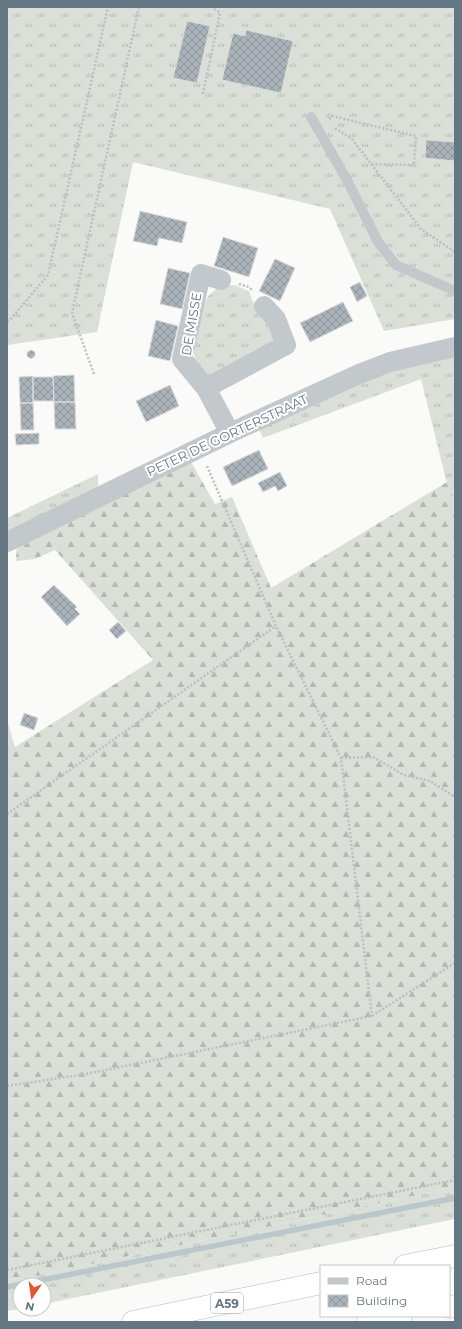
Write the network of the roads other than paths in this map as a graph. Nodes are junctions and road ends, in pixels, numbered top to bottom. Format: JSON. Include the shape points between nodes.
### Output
{"nodes":[{"id":1,"x":311,"y":118,"type":"road end"},
{"id":2,"x":221,"y":280,"type":"road end"},
{"id":3,"x":455,"y":291,"type":"edge"},
{"id":4,"x":264,"y":306,"type":"road end"},
{"id":5,"x":455,"y":347,"type":"edge"},
{"id":6,"x":206,"y":388,"type":"junction"},
{"id":7,"x":230,"y":432,"type":"junction"},
{"id":8,"x":7,"y":542,"type":"edge"},
{"id":9,"x":455,"y":1256,"type":"edge"},
{"id":10,"x":410,"y":1265,"type":"edge"},
{"id":11,"x":320,"y":1283,"type":"edge"},
{"id":12,"x":396,"y":1317,"type":"edge"},
{"id":13,"x":133,"y":1322,"type":"edge"},
{"id":14,"x":368,"y":1322,"type":"edge"}],
"edges":[{"from":1,"to":3,"type":"lane","via":[[347,180],[378,242],[396,265]]},
{"from":2,"to":6,"type":"street","name":"DE MISSE","via":[[200,274],[182,359]]},
{"from":4,"to":6,"type":"street","via":[[276,319],[286,345]]},
{"from":5,"to":7,"type":"street","name":"PETER DE GORTERSTRAAT","via":[[378,367]]},
{"from":6,"to":7,"type":"street","name":"DE MISSE"},
{"from":7,"to":8,"type":"street","name":"PETER DE GORTERSTRAAT"},
{"from":9,"to":10,"type":"highway"},
{"from":11,"to":13,"type":"highway","number":"A59"},
{"from":12,"to":14,"type":"highway"}]}
